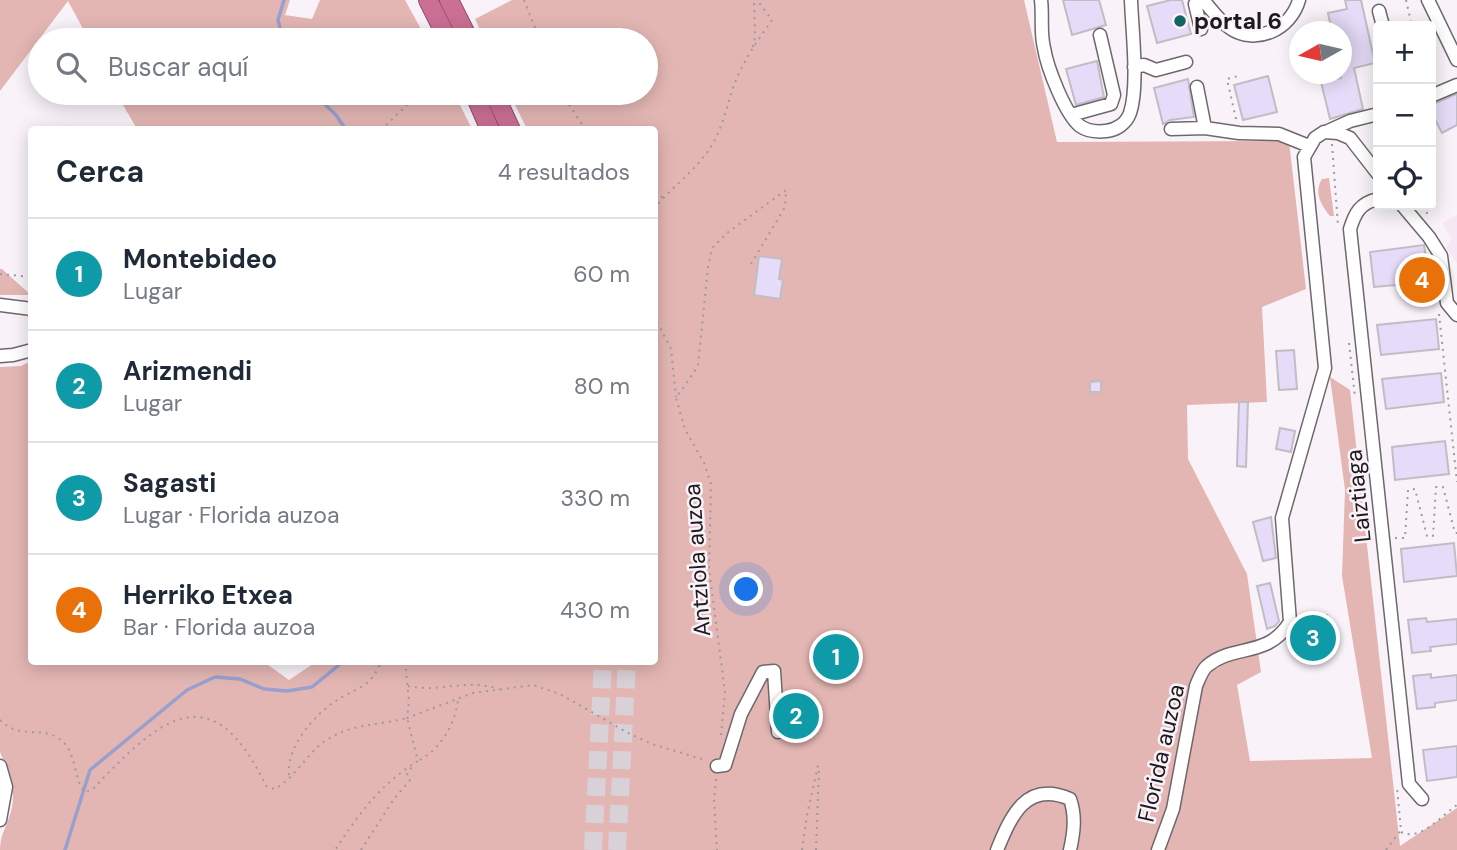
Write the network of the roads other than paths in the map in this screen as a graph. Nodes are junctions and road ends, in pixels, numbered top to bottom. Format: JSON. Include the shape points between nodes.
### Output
{"nodes":[{"id":1,"x":428,"y":0,"type":"edge"},
{"id":2,"x":449,"y":0,"type":"edge"},
{"id":3,"x":1041,"y":0,"type":"edge"},
{"id":4,"x":1131,"y":0,"type":"edge"},
{"id":5,"x":1202,"y":0,"type":"edge"},
{"id":6,"x":1299,"y":0,"type":"edge"},
{"id":7,"x":1428,"y":0,"type":"edge"},
{"id":8,"x":1379,"y":11,"type":"dead end"},
{"id":9,"x":1381,"y":21,"type":"edge"},
{"id":10,"x":442,"y":28,"type":"edge"},
{"id":11,"x":463,"y":28,"type":"edge"},
{"id":12,"x":1200,"y":29,"type":"dead end"},
{"id":13,"x":1100,"y":34,"type":"dead end"},
{"id":14,"x":1457,"y":60,"type":"edge"},
{"id":15,"x":1186,"y":62,"type":"dead end"},
{"id":16,"x":1133,"y":67,"type":"junction"},
{"id":17,"x":1457,"y":85,"type":"edge"},
{"id":18,"x":1197,"y":87,"type":"dead end"},
{"id":19,"x":1436,"y":94,"type":"edge"},
{"id":20,"x":479,"y":105,"type":"edge"},
{"id":21,"x":500,"y":105,"type":"edge"},
{"id":22,"x":1071,"y":115,"type":"junction"},
{"id":23,"x":1373,"y":115,"type":"edge"},
{"id":24,"x":488,"y":126,"type":"edge"},
{"id":25,"x":509,"y":126,"type":"edge"},
{"id":26,"x":1205,"y":128,"type":"junction"},
{"id":27,"x":1171,"y":129,"type":"dead end"},
{"id":28,"x":1324,"y":132,"type":"junction"},
{"id":29,"x":1309,"y":146,"type":"junction"},
{"id":30,"x":1373,"y":168,"type":"edge"},
{"id":31,"x":1373,"y":201,"type":"edge"},
{"id":32,"x":1406,"y":210,"type":"edge"},
{"id":33,"x":0,"y":305,"type":"edge"},
{"id":34,"x":28,"y":308,"type":"edge"},
{"id":35,"x":1457,"y":316,"type":"edge"},
{"id":36,"x":28,"y":351,"type":"edge"},
{"id":37,"x":0,"y":356,"type":"edge"},
{"id":38,"x":778,"y":732,"type":"dead end"},
{"id":39,"x":0,"y":766,"type":"edge"},
{"id":40,"x":717,"y":766,"type":"road end"},
{"id":41,"x":1422,"y":799,"type":"dead end"},
{"id":42,"x":0,"y":820,"type":"edge"},
{"id":43,"x":997,"y":850,"type":"edge"},
{"id":44,"x":1070,"y":850,"type":"edge"},
{"id":45,"x":1158,"y":850,"type":"edge"}],
"edges":[{"from":1,"to":10,"type":"highway"},
{"from":2,"to":11,"type":"highway"},
{"from":3,"to":22,"type":"street","via":[[1049,72]]},
{"from":4,"to":16,"type":"street"},
{"from":5,"to":6,"type":"street","via":[[1232,29],[1258,36],[1281,26],[1296,11]]},
{"from":5,"to":12,"type":"street","via":[[1195,4]]},
{"from":7,"to":14,"type":"street"},
{"from":8,"to":9,"type":"street"},
{"from":13,"to":22,"type":"street","via":[[1115,95],[1111,104]]},
{"from":15,"to":16,"type":"street","via":[[1157,70]]},
{"from":16,"to":22,"type":"street","via":[[1130,114],[1122,125],[1097,132],[1081,127]]},
{"from":17,"to":19,"type":"street"},
{"from":18,"to":26,"type":"street"},
{"from":20,"to":24,"type":"highway"},
{"from":21,"to":25,"type":"highway"},
{"from":23,"to":28,"type":"street"},
{"from":26,"to":27,"type":"street"},
{"from":26,"to":29,"type":"street","via":[[1279,134]]},
{"from":28,"to":29,"type":"street"},
{"from":28,"to":30,"type":"street","via":[[1350,138]]},
{"from":29,"to":45,"type":"street","name":"Florida auzoa","via":[[1304,172],[1325,368],[1282,518],[1290,622],[1273,642],[1205,667],[1196,685],[1174,809]]},
{"from":31,"to":41,"type":"street","name":"Laiztiaga","via":[[1355,213],[1350,229],[1409,784]]},
{"from":32,"to":35,"type":"street","via":[[1441,256],[1447,303]]},
{"from":33,"to":34,"type":"street"},
{"from":36,"to":37,"type":"street"},
{"from":38,"to":40,"type":"street","via":[[774,671],[763,672],[741,714],[725,765]]},
{"from":39,"to":42,"type":"street","via":[[5,787]]},
{"from":43,"to":44,"type":"street","via":[[1009,822],[1025,802],[1041,792],[1070,799],[1074,811]]}]}
